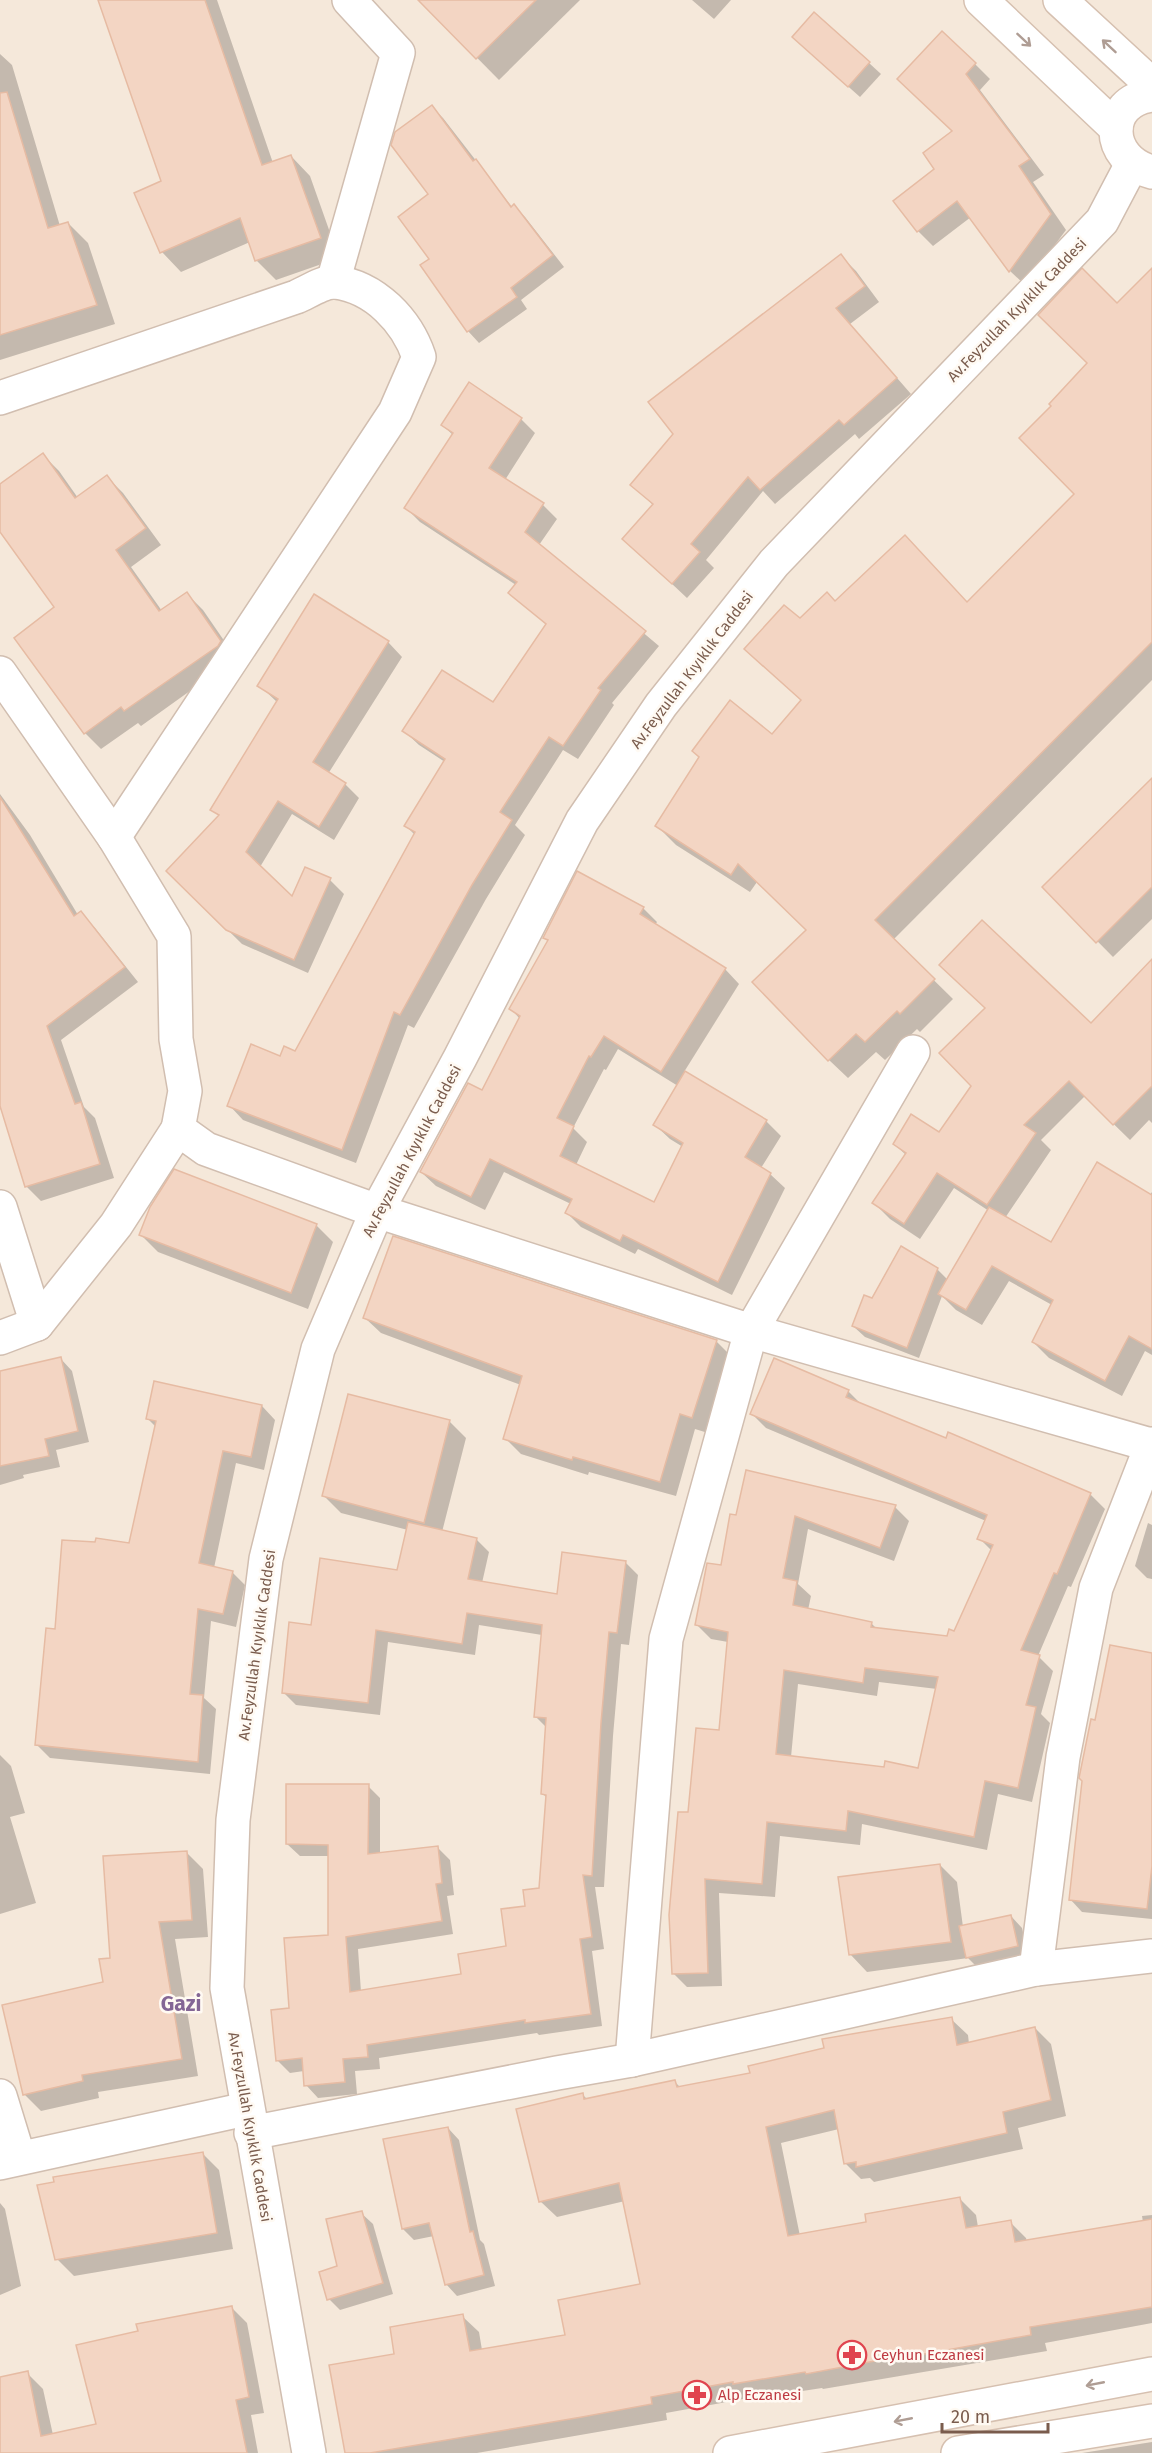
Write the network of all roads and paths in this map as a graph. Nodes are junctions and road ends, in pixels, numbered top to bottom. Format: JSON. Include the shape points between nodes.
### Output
{"nodes":[{"id":1,"x":349,"y":0,"type":"edge"},
{"id":2,"x":981,"y":0,"type":"edge"},
{"id":3,"x":1060,"y":0,"type":"edge"},
{"id":4,"x":1152,"y":85,"type":"edge"},
{"id":5,"x":1152,"y":95,"type":"edge"},
{"id":6,"x":1116,"y":128,"type":"junction"},
{"id":7,"x":1144,"y":171,"type":"edge"},
{"id":8,"x":333,"y":282,"type":"junction"},
{"id":9,"x":0,"y":398,"type":"edge"},
{"id":10,"x":0,"y":673,"type":"edge"},
{"id":11,"x":114,"y":837,"type":"junction"},
{"id":12,"x":914,"y":1052,"type":"dead end"},
{"id":13,"x":178,"y":1129,"type":"junction"},
{"id":14,"x":0,"y":1206,"type":"edge"},
{"id":15,"x":377,"y":1211,"type":"junction"},
{"id":16,"x":37,"y":1324,"type":"junction"},
{"id":17,"x":751,"y":1331,"type":"junction"},
{"id":18,"x":0,"y":1338,"type":"edge"},
{"id":19,"x":1151,"y":1445,"type":"edge"},
{"id":20,"x":1152,"y":1956,"type":"edge"},
{"id":21,"x":1036,"y":1969,"type":"junction"},
{"id":22,"x":632,"y":2060,"type":"junction"},
{"id":23,"x":0,"y":2096,"type":"edge"},
{"id":24,"x":249,"y":2121,"type":"junction"},
{"id":25,"x":9,"y":2161,"type":"edge"},
{"id":26,"x":1152,"y":2374,"type":"edge"},
{"id":27,"x":1152,"y":2421,"type":"edge"},
{"id":28,"x":309,"y":2453,"type":"edge"},
{"id":29,"x":730,"y":2453,"type":"edge"},
{"id":30,"x":958,"y":2453,"type":"edge"}],
"edges":[{"from":1,"to":8,"type":"street","via":[[398,53]]},
{"from":2,"to":6,"type":"street","one_way":true},
{"from":4,"to":3,"type":"street","one_way":true},
{"from":5,"to":6,"type":"street","via":[[1127,105]]},
{"from":6,"to":7,"type":"street","via":[[1121,152]]},
{"from":7,"to":15,"type":"street","name":"Av.Feyzullah Kıyıklık Caddesi","via":[[1102,221],[774,562],[662,705],[582,821]]},
{"from":8,"to":9,"type":"street"},
{"from":8,"to":11,"type":"street","via":[[366,292],[383,304],[412,337],[419,357],[395,412]]},
{"from":10,"to":11,"type":"street"},
{"from":11,"to":13,"type":"street","via":[[174,936],[176,1039],[185,1091]]},
{"from":12,"to":17,"type":"street"},
{"from":13,"to":15,"type":"street","via":[[206,1149]]},
{"from":13,"to":16,"type":"street","via":[[116,1225]]},
{"from":14,"to":16,"type":"street"},
{"from":15,"to":17,"type":"street"},
{"from":15,"to":24,"type":"street","name":"Av.Feyzullah Kıyıklık Caddesi","via":[[318,1349],[266,1559],[233,1820],[227,1988]]},
{"from":16,"to":18,"type":"street"},
{"from":17,"to":19,"type":"street"},
{"from":17,"to":22,"type":"street","via":[[666,1639]]},
{"from":19,"to":21,"type":"street","via":[[1096,1588],[1063,1757]]},
{"from":20,"to":21,"type":"street"},
{"from":21,"to":22,"type":"street"},
{"from":22,"to":24,"type":"street"},
{"from":23,"to":25,"type":"street"},
{"from":24,"to":25,"type":"street"},
{"from":24,"to":28,"type":"street","name":"Av.Feyzullah Kıyıklık Caddesi"},
{"from":26,"to":29,"type":"street","one_way":true},
{"from":27,"to":30,"type":"street"}]}
